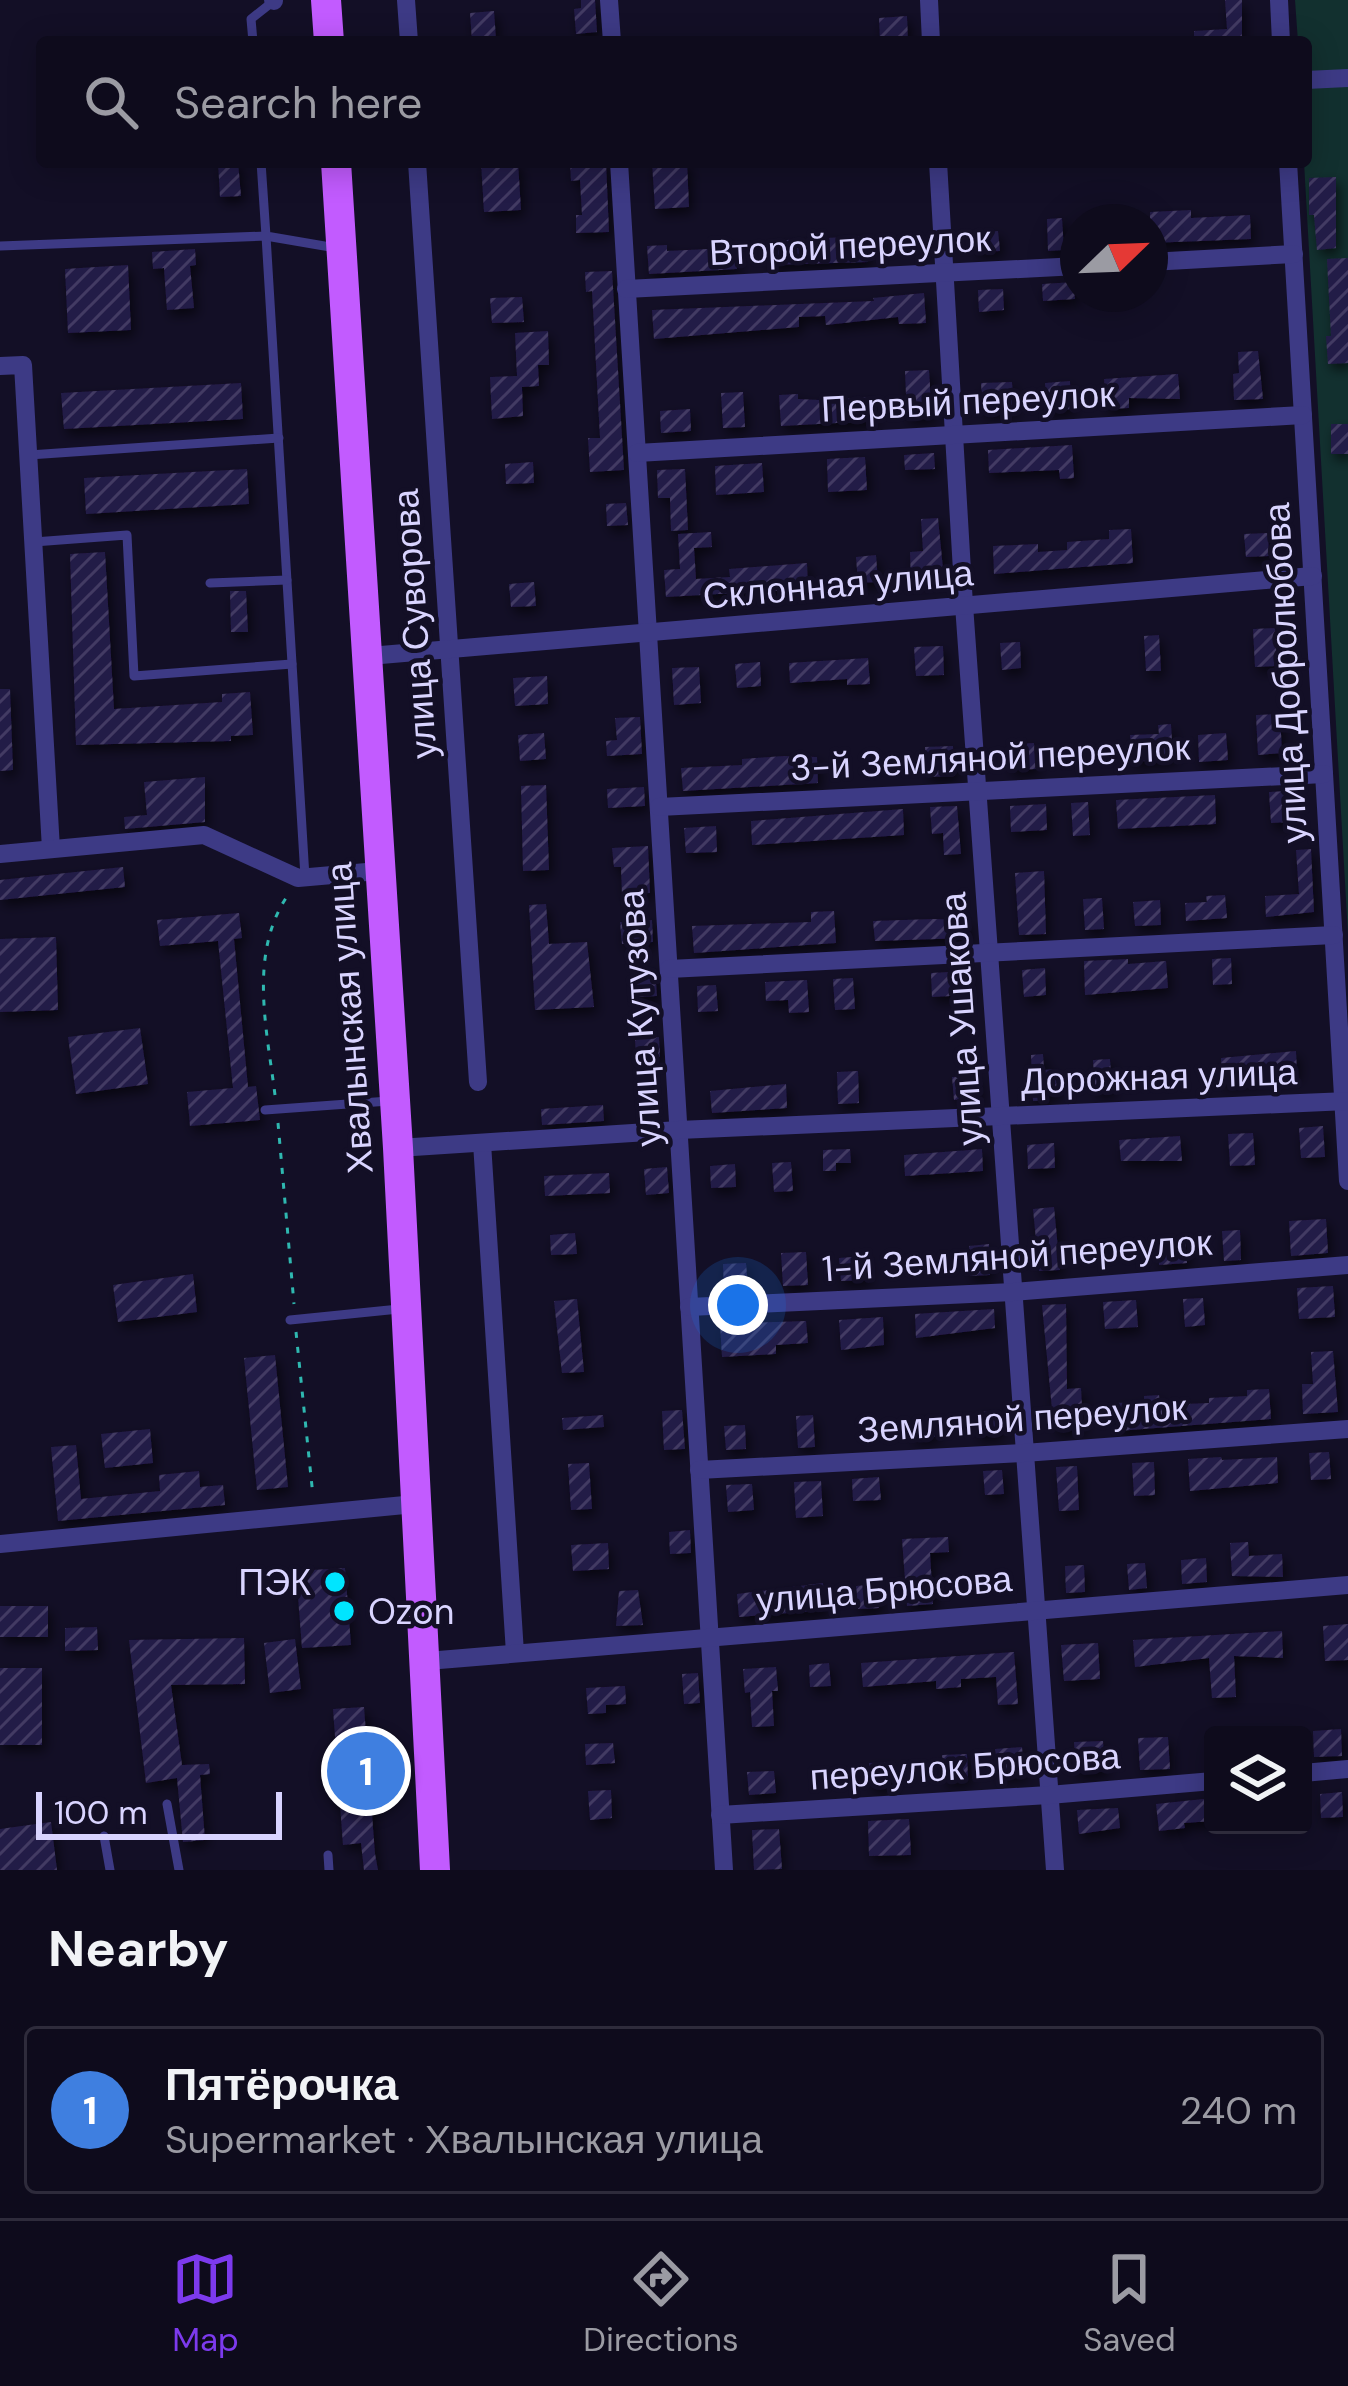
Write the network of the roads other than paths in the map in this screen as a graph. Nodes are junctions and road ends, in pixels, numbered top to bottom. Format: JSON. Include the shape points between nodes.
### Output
{"nodes":[{"id":1,"x":274,"y":0,"type":"edge"},
{"id":2,"x":326,"y":0,"type":"edge"},
{"id":3,"x":406,"y":0,"type":"edge"},
{"id":4,"x":609,"y":0,"type":"edge"},
{"id":5,"x":929,"y":0,"type":"edge"},
{"id":6,"x":1279,"y":0,"type":"edge"},
{"id":7,"x":252,"y":36,"type":"edge"},
{"id":8,"x":329,"y":36,"type":"edge"},
{"id":9,"x":409,"y":36,"type":"edge"},
{"id":10,"x":612,"y":36,"type":"edge"},
{"id":11,"x":932,"y":36,"type":"edge"},
{"id":12,"x":1281,"y":36,"type":"edge"},
{"id":13,"x":1348,"y":78,"type":"edge"},
{"id":14,"x":1312,"y":80,"type":"edge"},
{"id":15,"x":261,"y":168,"type":"edge"},
{"id":16,"x":336,"y":168,"type":"edge"},
{"id":17,"x":417,"y":168,"type":"edge"},
{"id":18,"x":619,"y":168,"type":"edge"},
{"id":19,"x":938,"y":168,"type":"edge"},
{"id":20,"x":1288,"y":168,"type":"edge"},
{"id":21,"x":266,"y":236,"type":"junction"},
{"id":22,"x":0,"y":246,"type":"edge"},
{"id":23,"x":342,"y":249,"type":"junction"},
{"id":24,"x":1294,"y":254,"type":"junction"},
{"id":25,"x":1168,"y":261,"type":"edge"},
{"id":26,"x":1060,"y":267,"type":"edge"},
{"id":27,"x":945,"y":273,"type":"junction"},
{"id":28,"x":626,"y":290,"type":"junction"},
{"id":29,"x":0,"y":366,"type":"edge"},
{"id":30,"x":1303,"y":415,"type":"junction"},
{"id":31,"x":955,"y":435,"type":"junction"},
{"id":32,"x":279,"y":438,"type":"junction"},
{"id":33,"x":637,"y":453,"type":"junction"},
{"id":34,"x":29,"y":455,"type":"junction"},
{"id":35,"x":34,"y":542,"type":"junction"},
{"id":36,"x":1313,"y":576,"type":"junction"},
{"id":37,"x":287,"y":580,"type":"junction"},
{"id":38,"x":210,"y":583,"type":"dead end"},
{"id":39,"x":964,"y":605,"type":"junction"},
{"id":40,"x":648,"y":635,"type":"junction"},
{"id":41,"x":449,"y":650,"type":"junction"},
{"id":42,"x":369,"y":656,"type":"junction"},
{"id":43,"x":292,"y":664,"type":"junction"},
{"id":44,"x":1324,"y":773,"type":"junction"},
{"id":45,"x":977,"y":790,"type":"junction"},
{"id":46,"x":659,"y":807,"type":"junction"},
{"id":47,"x":51,"y":849,"type":"junction"},
{"id":48,"x":0,"y":854,"type":"edge"},
{"id":49,"x":378,"y":871,"type":"junction"},
{"id":50,"x":301,"y":878,"type":"junction"},
{"id":51,"x":1334,"y":934,"type":"junction"},
{"id":52,"x":989,"y":953,"type":"junction"},
{"id":53,"x":669,"y":969,"type":"junction"},
{"id":54,"x":478,"y":1082,"type":"dead end"},
{"id":55,"x":394,"y":1101,"type":"junction"},
{"id":56,"x":1346,"y":1101,"type":"edge"},
{"id":57,"x":271,"y":1110,"type":"road end"},
{"id":58,"x":1000,"y":1116,"type":"junction"},
{"id":59,"x":679,"y":1130,"type":"junction"},
{"id":60,"x":482,"y":1143,"type":"junction"},
{"id":61,"x":398,"y":1148,"type":"junction"},
{"id":62,"x":1348,"y":1181,"type":"edge"},
{"id":63,"x":1348,"y":1265,"type":"edge"},
{"id":64,"x":1013,"y":1292,"type":"junction"},
{"id":65,"x":689,"y":1307,"type":"junction"},
{"id":66,"x":404,"y":1308,"type":"junction"},
{"id":67,"x":292,"y":1320,"type":"road end"},
{"id":68,"x":1348,"y":1429,"type":"edge"},
{"id":69,"x":1024,"y":1453,"type":"junction"},
{"id":70,"x":700,"y":1470,"type":"junction"},
{"id":71,"x":415,"y":1504,"type":"junction"},
{"id":72,"x":0,"y":1544,"type":"edge"},
{"id":73,"x":1348,"y":1585,"type":"edge"},
{"id":74,"x":1036,"y":1609,"type":"junction"},
{"id":75,"x":710,"y":1638,"type":"junction"},
{"id":76,"x":515,"y":1653,"type":"junction"},
{"id":77,"x":427,"y":1661,"type":"junction"},
{"id":78,"x":1348,"y":1769,"type":"edge"},
{"id":79,"x":1312,"y":1772,"type":"edge"},
{"id":80,"x":1204,"y":1782,"type":"edge"},
{"id":81,"x":1049,"y":1795,"type":"junction"},
{"id":82,"x":167,"y":1804,"type":"dead end"},
{"id":83,"x":720,"y":1814,"type":"junction"},
{"id":84,"x":104,"y":1836,"type":"dead end"},
{"id":85,"x":328,"y":1855,"type":"dead end"},
{"id":86,"x":110,"y":1870,"type":"edge"},
{"id":87,"x":179,"y":1870,"type":"edge"},
{"id":88,"x":329,"y":1870,"type":"edge"},
{"id":89,"x":435,"y":1870,"type":"edge"},
{"id":90,"x":724,"y":1870,"type":"edge"},
{"id":91,"x":1054,"y":1870,"type":"edge"}],
"edges":[{"from":1,"to":7,"type":"lane","via":[[251,19]]},
{"from":2,"to":8,"type":"main road"},
{"from":3,"to":9,"type":"street"},
{"from":4,"to":10,"type":"street"},
{"from":5,"to":11,"type":"street"},
{"from":6,"to":12,"type":"street"},
{"from":13,"to":14,"type":"street"},
{"from":15,"to":21,"type":"lane"},
{"from":16,"to":23,"type":"main road","name":"Хвалынская улица"},
{"from":17,"to":41,"type":"street","name":"улица Суворова"},
{"from":18,"to":28,"type":"street","name":"улица Кутузова"},
{"from":19,"to":27,"type":"street","name":"улица Ушакова"},
{"from":20,"to":24,"type":"street","name":"улица Добролюбова"},
{"from":21,"to":22,"type":"lane"},
{"from":21,"to":23,"type":"lane"},
{"from":21,"to":32,"type":"lane"},
{"from":23,"to":42,"type":"main road","name":"Хвалынская улица"},
{"from":24,"to":25,"type":"street"},
{"from":24,"to":30,"type":"street","name":"улица Добролюбова"},
{"from":26,"to":27,"type":"street","name":"Второй переулок"},
{"from":27,"to":28,"type":"street","name":"Второй переулок"},
{"from":27,"to":31,"type":"street","name":"улица Ушакова"},
{"from":28,"to":33,"type":"street","name":"улица Кутузова"},
{"from":29,"to":34,"type":"street","via":[[23,364]]},
{"from":30,"to":31,"type":"street","name":"Первый переулок"},
{"from":30,"to":36,"type":"street","name":"улица Добролюбова"},
{"from":31,"to":33,"type":"street","name":"Первый переулок"},
{"from":31,"to":39,"type":"street","name":"улица Ушакова"},
{"from":32,"to":34,"type":"lane"},
{"from":32,"to":37,"type":"lane"},
{"from":33,"to":40,"type":"street","name":"улица Кутузова"},
{"from":34,"to":35,"type":"street"},
{"from":35,"to":43,"type":"lane","via":[[127,536],[134,676]]},
{"from":35,"to":47,"type":"street"},
{"from":36,"to":39,"type":"street","name":"Склонная улица"},
{"from":36,"to":44,"type":"street","name":"улица Добролюбова"},
{"from":37,"to":38,"type":"lane"},
{"from":37,"to":43,"type":"lane"},
{"from":39,"to":40,"type":"street","name":"Склонная улица"},
{"from":39,"to":45,"type":"street","name":"улица Ушакова"},
{"from":40,"to":41,"type":"street","name":"Склонная улица"},
{"from":40,"to":46,"type":"street","name":"улица Кутузова"},
{"from":41,"to":42,"type":"street","name":"Склонная улица"},
{"from":41,"to":54,"type":"street","name":"улица Суворова"},
{"from":42,"to":49,"type":"main road","name":"Хвалынская улица"},
{"from":43,"to":50,"type":"lane"},
{"from":44,"to":45,"type":"street","name":"3-й Земляной переулок"},
{"from":44,"to":51,"type":"street","name":"улица Добролюбова"},
{"from":45,"to":46,"type":"street","name":"3-й Земляной переулок"},
{"from":45,"to":52,"type":"street","name":"улица Ушакова"},
{"from":46,"to":53,"type":"street","name":"улица Кутузова"},
{"from":47,"to":48,"type":"street"},
{"from":47,"to":50,"type":"street","via":[[204,835]]},
{"from":49,"to":50,"type":"street"},
{"from":49,"to":55,"type":"main road","name":"Хвалынская улица"},
{"from":51,"to":52,"type":"street"},
{"from":51,"to":56,"type":"street","name":"улица Добролюбова"},
{"from":52,"to":53,"type":"street"},
{"from":52,"to":58,"type":"street","name":"улица Ушакова"},
{"from":53,"to":59,"type":"street","name":"улица Кутузова"},
{"from":55,"to":57,"type":"lane"},
{"from":55,"to":61,"type":"main road","name":"Хвалынская улица"},
{"from":56,"to":58,"type":"street","name":"Дорожная улица"},
{"from":56,"to":62,"type":"street","name":"улица Добролюбова"},
{"from":58,"to":59,"type":"street","name":"Дорожная улица"},
{"from":58,"to":64,"type":"street","name":"улица Ушакова"},
{"from":59,"to":60,"type":"street","name":"Дорожная улица"},
{"from":59,"to":65,"type":"street","name":"улица Кутузова"},
{"from":60,"to":61,"type":"street","name":"Дорожная улица"},
{"from":60,"to":76,"type":"street"},
{"from":61,"to":66,"type":"main road","name":"Хвалынская улица"},
{"from":63,"to":64,"type":"street","name":"1-й Земляной переулок"},
{"from":64,"to":65,"type":"street","name":"1-й Земляной переулок"},
{"from":64,"to":69,"type":"street","name":"улица Ушакова"},
{"from":65,"to":70,"type":"street","name":"улица Кутузова"},
{"from":66,"to":67,"type":"lane"},
{"from":66,"to":71,"type":"main road","name":"Хвалынская улица"},
{"from":68,"to":69,"type":"street","name":"Земляной переулок"},
{"from":69,"to":70,"type":"street","name":"Земляной переулок"},
{"from":69,"to":74,"type":"street","name":"улица Ушакова"},
{"from":70,"to":75,"type":"street","name":"улица Кутузова"},
{"from":71,"to":72,"type":"street"},
{"from":71,"to":77,"type":"main road","name":"Хвалынская улица"},
{"from":73,"to":74,"type":"street","name":"улица Брюсова"},
{"from":74,"to":75,"type":"street","name":"улица Брюсова"},
{"from":74,"to":81,"type":"street","name":"улица Ушакова"},
{"from":75,"to":76,"type":"street","name":"улица Брюсова"},
{"from":75,"to":83,"type":"street","name":"улица Кутузова"},
{"from":76,"to":77,"type":"street","name":"улица Брюсова"},
{"from":77,"to":89,"type":"main road","name":"Хвалынская улица"},
{"from":78,"to":79,"type":"street"},
{"from":80,"to":81,"type":"street","name":"переулок Брюсова"},
{"from":81,"to":83,"type":"street","name":"переулок Брюсова"},
{"from":81,"to":91,"type":"street","name":"улица Ушакова"},
{"from":82,"to":87,"type":"lane"},
{"from":83,"to":90,"type":"street","name":"улица Кутузова"},
{"from":84,"to":86,"type":"lane"},
{"from":85,"to":88,"type":"lane"}]}
